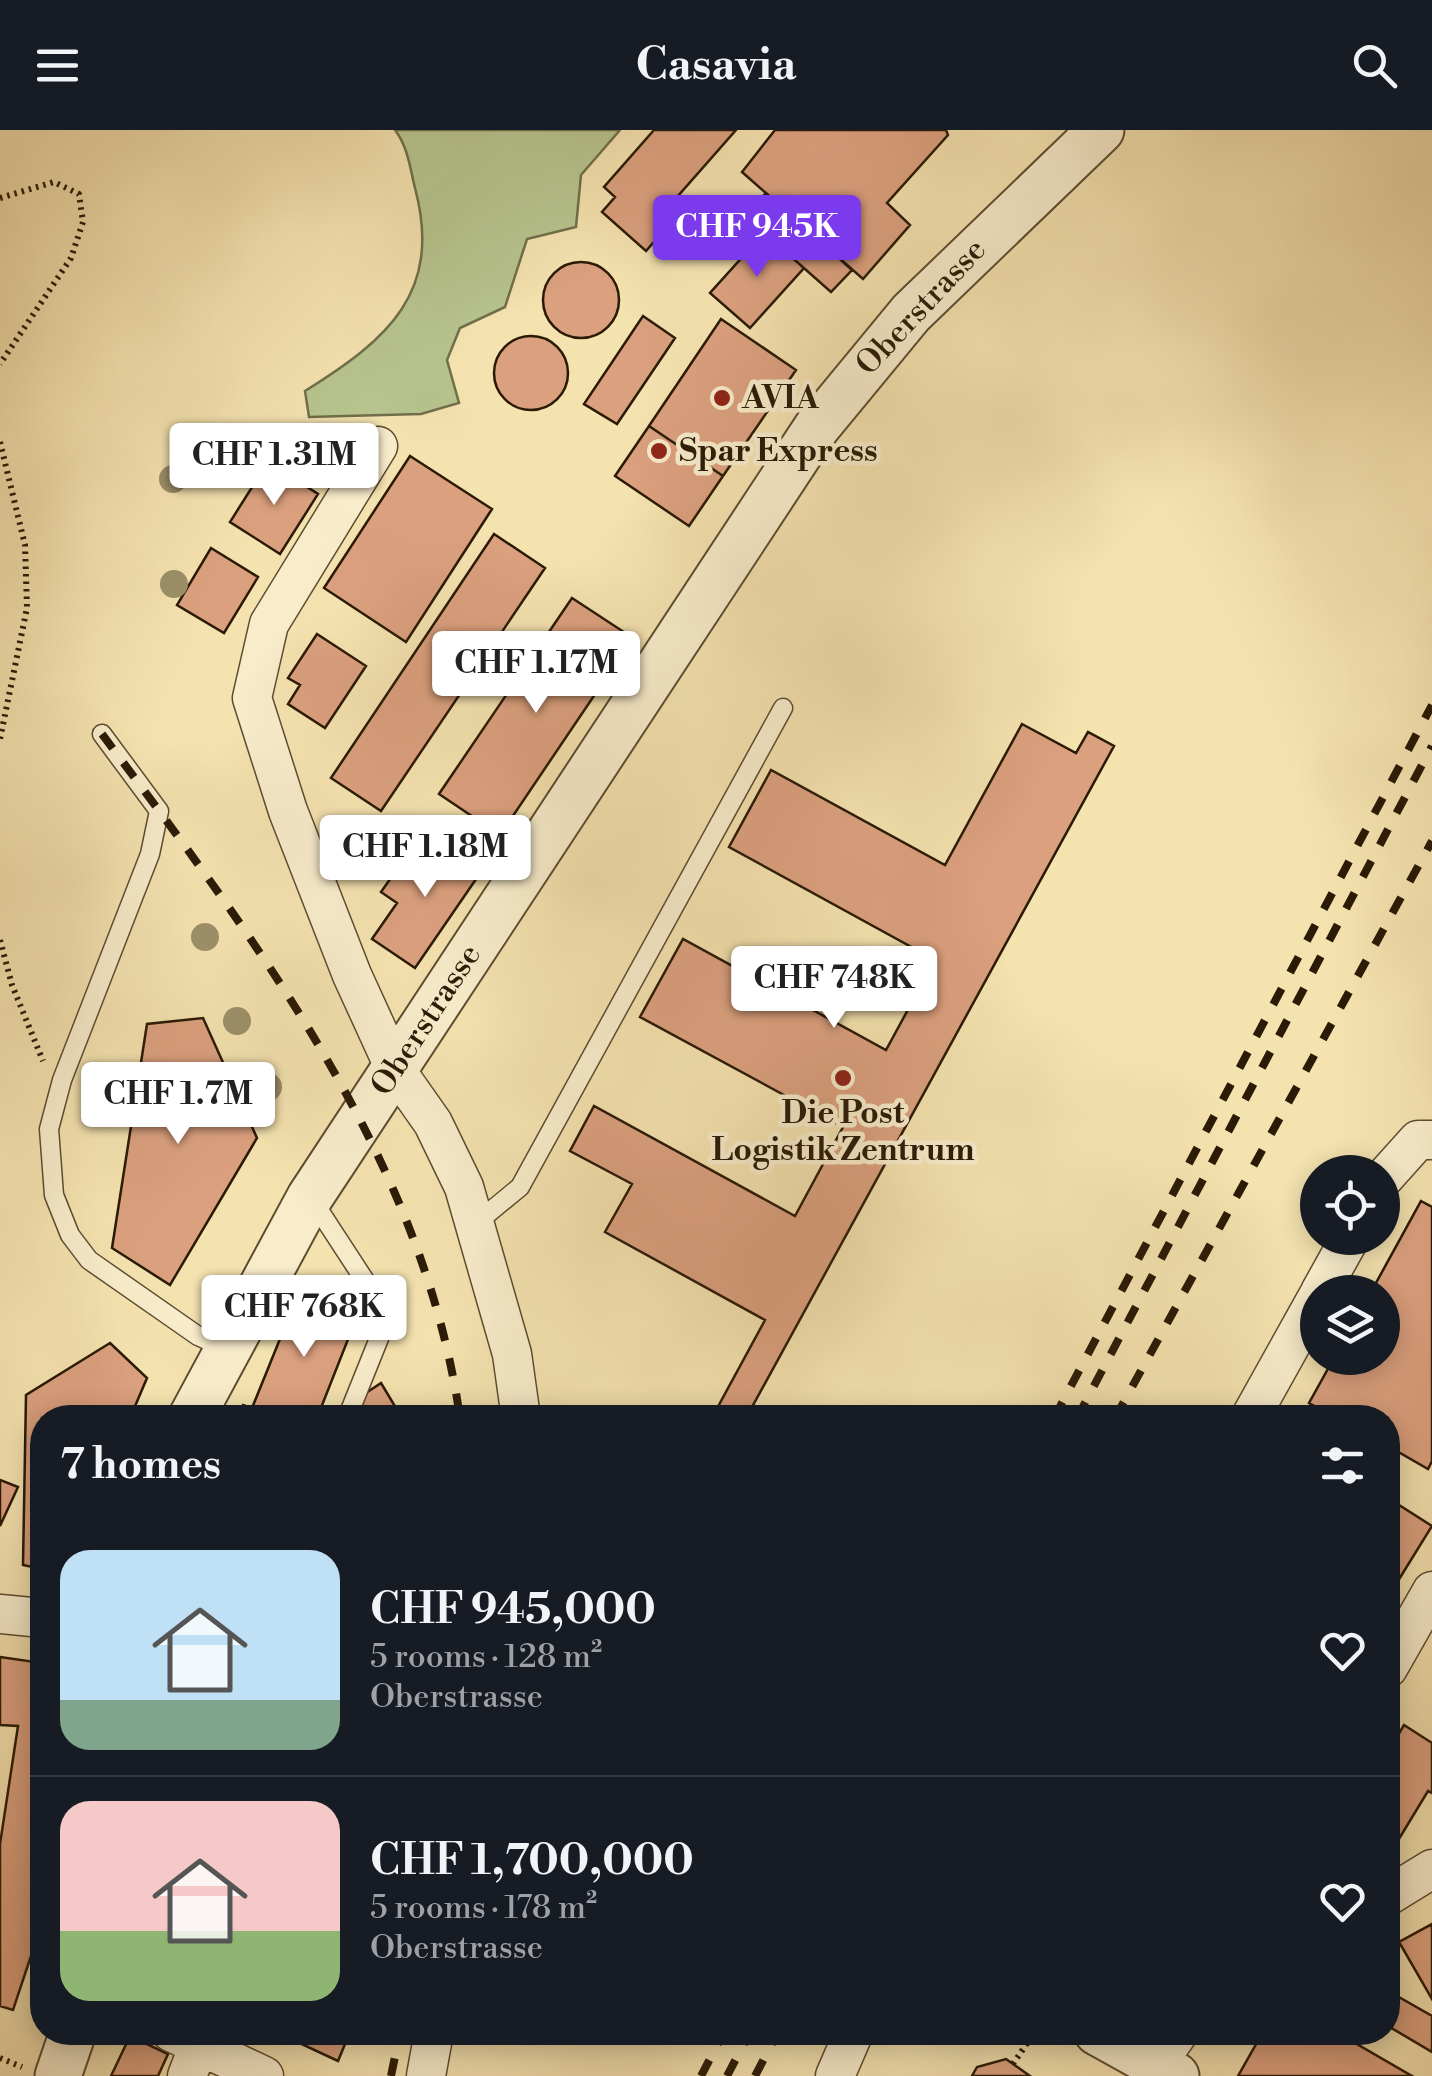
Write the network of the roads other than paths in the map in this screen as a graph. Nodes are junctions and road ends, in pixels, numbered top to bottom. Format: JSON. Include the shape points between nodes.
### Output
{"nodes":[{"id":1,"x":1100,"y":130,"type":"edge"},
{"id":2,"x":378,"y":446,"type":"dead end"},
{"id":3,"x":784,"y":708,"type":"dead end"},
{"id":4,"x":102,"y":734,"type":"dead end"},
{"id":5,"x":395,"y":1069,"type":"junction"},
{"id":6,"x":1425,"y":1140,"type":"edge"},
{"id":7,"x":1400,"y":1163,"type":"edge"},
{"id":8,"x":310,"y":1197,"type":"junction"},
{"id":9,"x":475,"y":1224,"type":"junction"},
{"id":10,"x":1300,"y":1327,"type":"edge"},
{"id":11,"x":226,"y":1348,"type":"junction"},
{"id":12,"x":198,"y":1405,"type":"edge"},
{"id":13,"x":352,"y":1405,"type":"edge"},
{"id":14,"x":519,"y":1405,"type":"edge"},
{"id":15,"x":1257,"y":1405,"type":"edge"},
{"id":16,"x":1432,"y":1591,"type":"edge"},
{"id":17,"x":0,"y":1614,"type":"edge"},
{"id":18,"x":30,"y":1617,"type":"edge"},
{"id":19,"x":1400,"y":1647,"type":"edge"},
{"id":20,"x":1432,"y":1869,"type":"edge"},
{"id":21,"x":1400,"y":1889,"type":"edge"},
{"id":22,"x":69,"y":2045,"type":"edge"},
{"id":23,"x":432,"y":2045,"type":"edge"},
{"id":24,"x":848,"y":2045,"type":"edge"},
{"id":25,"x":1126,"y":2045,"type":"edge"},
{"id":26,"x":191,"y":2047,"type":"edge"},
{"id":27,"x":1165,"y":2062,"type":"edge"},
{"id":28,"x":58,"y":2076,"type":"edge"},
{"id":29,"x":264,"y":2076,"type":"edge"},
{"id":30,"x":426,"y":2076,"type":"edge"},
{"id":31,"x":835,"y":2076,"type":"edge"}],
"edges":[{"from":1,"to":5,"type":"street","name":"Oberstrasse","via":[[924,300],[816,427]]},
{"from":2,"to":5,"type":"street","via":[[269,624],[252,698],[295,829]]},
{"from":3,"to":9,"type":"lane","via":[[520,1187]]},
{"from":4,"to":11,"type":"lane","via":[[159,811],[150,854],[62,1080],[49,1129],[54,1196],[89,1260],[198,1336]]},
{"from":5,"to":8,"type":"street","name":"Oberstrasse"},
{"from":5,"to":9,"type":"street","via":[[450,1156]]},
{"from":6,"to":7,"type":"street"},
{"from":8,"to":11,"type":"street","name":"Oberstrasse"},
{"from":8,"to":13,"type":"lane","via":[[388,1316]]},
{"from":9,"to":14,"type":"street","via":[[512,1354]]},
{"from":10,"to":15,"type":"street"},
{"from":11,"to":12,"type":"street","name":"Oberstrasse"},
{"from":16,"to":19,"type":"street"},
{"from":17,"to":18,"type":"street"},
{"from":20,"to":21,"type":"street"},
{"from":22,"to":28,"type":"street"},
{"from":23,"to":30,"type":"street"},
{"from":24,"to":31,"type":"street"},
{"from":25,"to":27,"type":"street"},
{"from":26,"to":29,"type":"street"}]}
